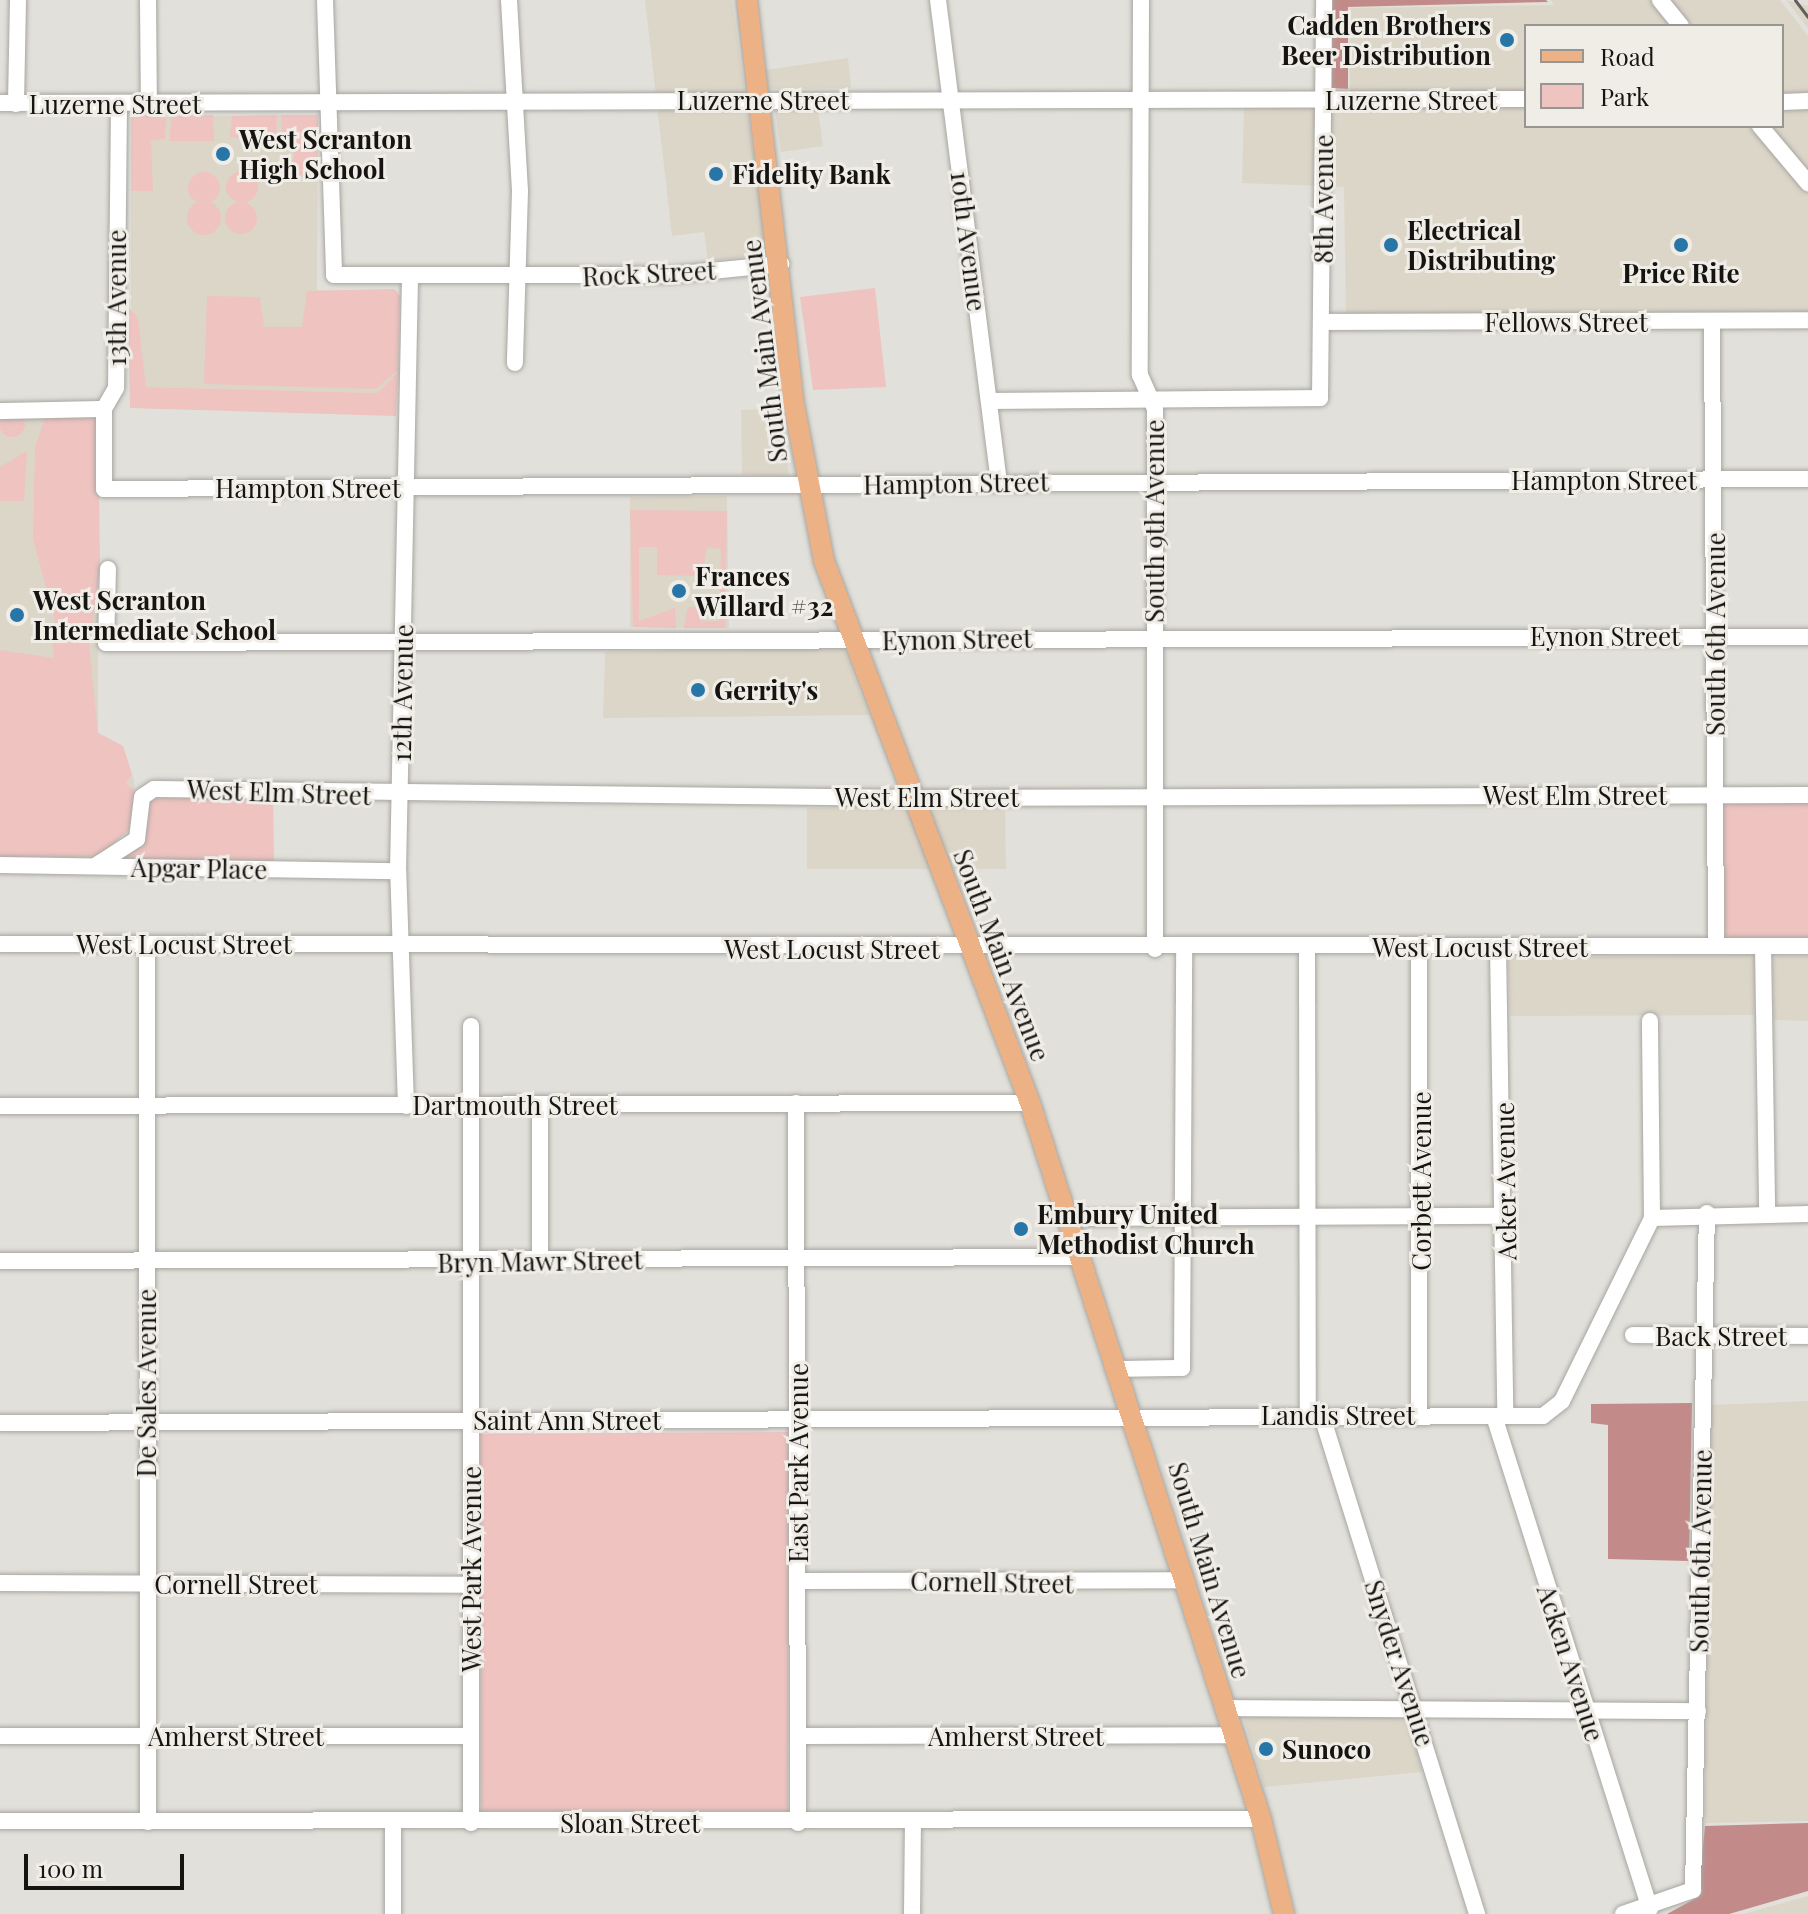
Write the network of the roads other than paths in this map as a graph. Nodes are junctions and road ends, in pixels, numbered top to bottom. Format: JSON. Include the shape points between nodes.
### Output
{"nodes":[{"id":1,"x":18,"y":0,"type":"edge"},
{"id":2,"x":148,"y":0,"type":"edge"},
{"id":3,"x":325,"y":0,"type":"edge"},
{"id":4,"x":509,"y":0,"type":"edge"},
{"id":5,"x":747,"y":0,"type":"edge"},
{"id":6,"x":938,"y":0,"type":"edge"},
{"id":7,"x":1141,"y":0,"type":"edge"},
{"id":8,"x":1324,"y":0,"type":"edge"},
{"id":9,"x":1660,"y":0,"type":"edge"},
{"id":10,"x":1679,"y":24,"type":"edge"},
{"id":11,"x":1524,"y":99,"type":"edge"},
{"id":12,"x":1322,"y":100,"type":"junction"},
{"id":13,"x":1142,"y":101,"type":"junction"},
{"id":14,"x":1808,"y":101,"type":"edge"},
{"id":15,"x":510,"y":102,"type":"junction"},
{"id":16,"x":1784,"y":102,"type":"edge"},
{"id":17,"x":757,"y":103,"type":"junction"},
{"id":18,"x":951,"y":103,"type":"junction"},
{"id":19,"x":8,"y":104,"type":"edge"},
{"id":20,"x":119,"y":105,"type":"junction"},
{"id":21,"x":149,"y":105,"type":"junction"},
{"id":22,"x":327,"y":106,"type":"junction"},
{"id":23,"x":1762,"y":128,"type":"edge"},
{"id":24,"x":1808,"y":183,"type":"edge"},
{"id":25,"x":781,"y":264,"type":"junction"},
{"id":26,"x":517,"y":279,"type":"junction"},
{"id":27,"x":410,"y":280,"type":"junction"},
{"id":28,"x":1808,"y":320,"type":"edge"},
{"id":29,"x":1324,"y":322,"type":"junction"},
{"id":30,"x":1712,"y":322,"type":"junction"},
{"id":31,"x":515,"y":363,"type":"dead end"},
{"id":32,"x":1148,"y":397,"type":"junction"},
{"id":33,"x":995,"y":401,"type":"junction"},
{"id":34,"x":104,"y":409,"type":"junction"},
{"id":35,"x":0,"y":411,"type":"edge"},
{"id":36,"x":1808,"y":479,"type":"edge"},
{"id":37,"x":999,"y":480,"type":"junction"},
{"id":38,"x":1714,"y":480,"type":"junction"},
{"id":39,"x":1153,"y":482,"type":"junction"},
{"id":40,"x":807,"y":486,"type":"junction"},
{"id":41,"x":405,"y":487,"type":"junction"},
{"id":42,"x":104,"y":489,"type":"joint"},
{"id":43,"x":108,"y":569,"type":"dead end"},
{"id":44,"x":1155,"y":636,"type":"junction"},
{"id":45,"x":1714,"y":636,"type":"junction"},
{"id":46,"x":1808,"y":637,"type":"edge"},
{"id":47,"x":403,"y":638,"type":"junction"},
{"id":48,"x":853,"y":641,"type":"junction"},
{"id":49,"x":402,"y":795,"type":"junction"},
{"id":50,"x":1716,"y":795,"type":"junction"},
{"id":51,"x":1808,"y":795,"type":"edge"},
{"id":52,"x":1154,"y":796,"type":"junction"},
{"id":53,"x":915,"y":798,"type":"junction"},
{"id":54,"x":0,"y":865,"type":"edge"},
{"id":55,"x":95,"y":866,"type":"junction"},
{"id":56,"x":398,"y":871,"type":"junction"},
{"id":57,"x":0,"y":944,"type":"edge"},
{"id":58,"x":147,"y":944,"type":"junction"},
{"id":59,"x":1498,"y":946,"type":"junction"},
{"id":60,"x":1716,"y":946,"type":"junction"},
{"id":61,"x":1763,"y":946,"type":"junction"},
{"id":62,"x":1808,"y":946,"type":"edge"},
{"id":63,"x":401,"y":947,"type":"junction"},
{"id":64,"x":1419,"y":947,"type":"junction"},
{"id":65,"x":1184,"y":948,"type":"junction"},
{"id":66,"x":1155,"y":949,"type":"junction"},
{"id":67,"x":1307,"y":949,"type":"junction"},
{"id":68,"x":970,"y":950,"type":"junction"},
{"id":69,"x":1650,"y":1021,"type":"dead end"},
{"id":70,"x":471,"y":1026,"type":"dead end"},
{"id":71,"x":796,"y":1103,"type":"junction"},
{"id":72,"x":1030,"y":1103,"type":"junction"},
{"id":73,"x":0,"y":1106,"type":"edge"},
{"id":74,"x":146,"y":1106,"type":"junction"},
{"id":75,"x":406,"y":1106,"type":"junction"},
{"id":76,"x":540,"y":1106,"type":"junction"},
{"id":77,"x":471,"y":1107,"type":"junction"},
{"id":78,"x":1707,"y":1213,"type":"junction"},
{"id":79,"x":1186,"y":1214,"type":"junction"},
{"id":80,"x":1767,"y":1214,"type":"junction"},
{"id":81,"x":1808,"y":1214,"type":"edge"},
{"id":82,"x":1306,"y":1215,"type":"junction"},
{"id":83,"x":1422,"y":1215,"type":"junction"},
{"id":84,"x":1507,"y":1216,"type":"junction"},
{"id":85,"x":1067,"y":1218,"type":"junction"},
{"id":86,"x":1652,"y":1218,"type":"junction"},
{"id":87,"x":1080,"y":1257,"type":"junction"},
{"id":88,"x":798,"y":1258,"type":"junction"},
{"id":89,"x":0,"y":1261,"type":"edge"},
{"id":90,"x":146,"y":1261,"type":"junction"},
{"id":91,"x":540,"y":1261,"type":"junction"},
{"id":92,"x":471,"y":1263,"type":"junction"},
{"id":93,"x":1633,"y":1335,"type":"dead end"},
{"id":94,"x":1704,"y":1335,"type":"junction"},
{"id":95,"x":1808,"y":1336,"type":"edge"},
{"id":96,"x":1117,"y":1369,"type":"junction"},
{"id":97,"x":1314,"y":1412,"type":"junction"},
{"id":98,"x":1419,"y":1415,"type":"junction"},
{"id":99,"x":1133,"y":1416,"type":"junction"},
{"id":100,"x":1500,"y":1416,"type":"junction"},
{"id":101,"x":471,"y":1420,"type":"junction"},
{"id":102,"x":799,"y":1421,"type":"junction"},
{"id":103,"x":147,"y":1422,"type":"junction"},
{"id":104,"x":0,"y":1423,"type":"edge"},
{"id":105,"x":1186,"y":1580,"type":"junction"},
{"id":106,"x":798,"y":1581,"type":"junction"},
{"id":107,"x":0,"y":1583,"type":"edge"},
{"id":108,"x":147,"y":1584,"type":"junction"},
{"id":109,"x":471,"y":1585,"type":"junction"},
{"id":110,"x":1225,"y":1708,"type":"junction"},
{"id":111,"x":1414,"y":1709,"type":"junction"},
{"id":112,"x":1585,"y":1710,"type":"junction"},
{"id":113,"x":1698,"y":1711,"type":"junction"},
{"id":114,"x":147,"y":1735,"type":"junction"},
{"id":115,"x":1234,"y":1735,"type":"junction"},
{"id":116,"x":0,"y":1736,"type":"edge"},
{"id":117,"x":471,"y":1736,"type":"junction"},
{"id":118,"x":799,"y":1736,"type":"junction"},
{"id":119,"x":1261,"y":1819,"type":"junction"},
{"id":120,"x":0,"y":1821,"type":"edge"},
{"id":121,"x":148,"y":1822,"type":"junction"},
{"id":122,"x":913,"y":1822,"type":"junction"},
{"id":123,"x":393,"y":1823,"type":"junction"},
{"id":124,"x":471,"y":1823,"type":"junction"},
{"id":125,"x":798,"y":1823,"type":"junction"},
{"id":126,"x":1650,"y":1909,"type":"junction"},
{"id":127,"x":393,"y":1914,"type":"edge"},
{"id":128,"x":912,"y":1914,"type":"edge"},
{"id":129,"x":1284,"y":1914,"type":"edge"},
{"id":130,"x":1477,"y":1914,"type":"edge"},
{"id":131,"x":1623,"y":1914,"type":"edge"}],
"edges":[{"from":1,"to":19,"type":"street"},
{"from":2,"to":21,"type":"street"},
{"from":3,"to":22,"type":"street"},
{"from":4,"to":15,"type":"street"},
{"from":5,"to":17,"type":"main road","name":"South Main Avenue"},
{"from":6,"to":18,"type":"street","name":"10th Avenue"},
{"from":7,"to":13,"type":"street","name":"South 9th Avenue"},
{"from":8,"to":12,"type":"street","name":"8th Avenue"},
{"from":9,"to":10,"type":"street"},
{"from":11,"to":12,"type":"street","name":"Luzerne Street"},
{"from":12,"to":13,"type":"street","name":"Luzerne Street"},
{"from":12,"to":29,"type":"street","name":"8th Avenue"},
{"from":13,"to":18,"type":"street","name":"Luzerne Street"},
{"from":13,"to":32,"type":"street","name":"South 9th Avenue","via":[[1140,375]]},
{"from":14,"to":16,"type":"street"},
{"from":15,"to":17,"type":"street","name":"Luzerne Street"},
{"from":15,"to":22,"type":"street","name":"Luzerne Street"},
{"from":15,"to":26,"type":"street","via":[[520,191]]},
{"from":17,"to":18,"type":"street","name":"Luzerne Street"},
{"from":17,"to":25,"type":"main road","name":"South Main Avenue"},
{"from":18,"to":33,"type":"street","name":"10th Avenue"},
{"from":19,"to":20,"type":"street","name":"Luzerne Street"},
{"from":20,"to":21,"type":"street","name":"Luzerne Street"},
{"from":20,"to":34,"type":"street","name":"13th Avenue","via":[[116,388]]},
{"from":21,"to":22,"type":"street","name":"Luzerne Street"},
{"from":22,"to":27,"type":"street","name":"Rock Street","via":[[334,275]]},
{"from":23,"to":24,"type":"street"},
{"from":25,"to":26,"type":"street","name":"Rock Street"},
{"from":25,"to":40,"type":"main road","name":"South Main Avenue"},
{"from":26,"to":27,"type":"street","name":"Rock Street"},
{"from":26,"to":31,"type":"street"},
{"from":27,"to":41,"type":"street","name":"12th Avenue"},
{"from":28,"to":30,"type":"street","name":"Fellows Street"},
{"from":29,"to":30,"type":"street","name":"Fellows Street"},
{"from":29,"to":32,"type":"street","name":"8th Avenue","via":[[1320,398]]},
{"from":30,"to":38,"type":"street","name":"South 6th Avenue"},
{"from":32,"to":33,"type":"street"},
{"from":32,"to":39,"type":"street","name":"South 9th Avenue","via":[[1155,408]]},
{"from":33,"to":37,"type":"street","name":"10th Avenue"},
{"from":34,"to":35,"type":"street"},
{"from":34,"to":42,"type":"street","name":"13th Avenue"},
{"from":36,"to":38,"type":"street","name":"Hampton Street"},
{"from":37,"to":39,"type":"street","name":"Hampton Street"},
{"from":37,"to":40,"type":"street","name":"Hampton Street"},
{"from":38,"to":39,"type":"street","name":"Hampton Street"},
{"from":38,"to":45,"type":"street","name":"South 6th Avenue"},
{"from":39,"to":44,"type":"street","name":"South 9th Avenue"},
{"from":40,"to":41,"type":"street","name":"Hampton Street"},
{"from":40,"to":48,"type":"main road","name":"South Main Avenue"},
{"from":41,"to":42,"type":"street","name":"Hampton Street"},
{"from":41,"to":47,"type":"street","name":"12th Avenue"},
{"from":43,"to":47,"type":"street","name":"Eynon Street","via":[[106,643]]},
{"from":44,"to":45,"type":"street","name":"Eynon Street"},
{"from":44,"to":48,"type":"street","name":"Eynon Street"},
{"from":44,"to":52,"type":"street","name":"South 9th Avenue"},
{"from":45,"to":46,"type":"street","name":"Eynon Street"},
{"from":45,"to":50,"type":"street","name":"South 6th Avenue"},
{"from":47,"to":48,"type":"street","name":"Eynon Street"},
{"from":47,"to":49,"type":"street","name":"12th Avenue"},
{"from":48,"to":53,"type":"main road","name":"South Main Avenue"},
{"from":49,"to":53,"type":"street","name":"West Elm Street"},
{"from":49,"to":55,"type":"street","name":"West Elm Street","via":[[154,789],[142,797],[137,839]]},
{"from":49,"to":56,"type":"street","name":"12th Avenue"},
{"from":50,"to":51,"type":"street","name":"West Elm Street"},
{"from":50,"to":52,"type":"street","name":"West Elm Street"},
{"from":50,"to":60,"type":"street","name":"South 6th Avenue"},
{"from":52,"to":53,"type":"street","name":"West Elm Street"},
{"from":52,"to":66,"type":"street","name":"South 9th Avenue"},
{"from":53,"to":68,"type":"main road","name":"South Main Avenue"},
{"from":54,"to":55,"type":"street","name":"Apgar Place"},
{"from":55,"to":56,"type":"street","name":"Apgar Place"},
{"from":56,"to":63,"type":"street","name":"12th Avenue"},
{"from":57,"to":58,"type":"street","name":"West Locust Street"},
{"from":58,"to":63,"type":"street","name":"West Locust Street"},
{"from":58,"to":74,"type":"street","name":"De Sales Avenue"},
{"from":59,"to":60,"type":"street","name":"West Locust Street"},
{"from":59,"to":64,"type":"street","name":"West Locust Street"},
{"from":59,"to":84,"type":"street","name":"Acker Avenue"},
{"from":60,"to":61,"type":"street","name":"West Locust Street"},
{"from":61,"to":62,"type":"street","name":"West Locust Street"},
{"from":61,"to":80,"type":"street"},
{"from":63,"to":68,"type":"street","name":"West Locust Street"},
{"from":63,"to":75,"type":"street","name":"12th Avenue"},
{"from":64,"to":67,"type":"street","name":"West Locust Street"},
{"from":64,"to":83,"type":"street","name":"Corbett Avenue"},
{"from":65,"to":66,"type":"street","name":"West Locust Street"},
{"from":65,"to":67,"type":"street","name":"West Locust Street"},
{"from":65,"to":79,"type":"street"},
{"from":66,"to":68,"type":"street","name":"West Locust Street"},
{"from":67,"to":82,"type":"street","name":"Snyder Avenue"},
{"from":68,"to":72,"type":"main road","name":"South Main Avenue"},
{"from":69,"to":86,"type":"street"},
{"from":70,"to":77,"type":"street","name":"West Park Avenue"},
{"from":71,"to":72,"type":"street","name":"Dartmouth Street"},
{"from":71,"to":76,"type":"street","name":"Dartmouth Street"},
{"from":71,"to":88,"type":"street","name":"East Park Avenue"},
{"from":72,"to":85,"type":"main road","name":"South Main Avenue"},
{"from":73,"to":74,"type":"street","name":"Dartmouth Street"},
{"from":74,"to":75,"type":"street","name":"Dartmouth Street"},
{"from":74,"to":90,"type":"street","name":"De Sales Avenue"},
{"from":75,"to":77,"type":"street","name":"Dartmouth Street"},
{"from":76,"to":77,"type":"street","name":"Dartmouth Street"},
{"from":76,"to":91,"type":"street"},
{"from":77,"to":92,"type":"street","name":"West Park Avenue"},
{"from":78,"to":80,"type":"street"},
{"from":78,"to":86,"type":"street"},
{"from":78,"to":94,"type":"street","name":"South 6th Avenue"},
{"from":79,"to":82,"type":"street"},
{"from":79,"to":85,"type":"street"},
{"from":79,"to":96,"type":"street","via":[[1182,1368]]},
{"from":80,"to":81,"type":"street"},
{"from":82,"to":83,"type":"street"},
{"from":82,"to":97,"type":"street","name":"Snyder Avenue"},
{"from":83,"to":84,"type":"street"},
{"from":83,"to":98,"type":"street","name":"Corbett Avenue"},
{"from":84,"to":100,"type":"street","name":"Acker Avenue"},
{"from":85,"to":87,"type":"main road","name":"South Main Avenue"},
{"from":86,"to":100,"type":"street","name":"Landis Street","via":[[1562,1401],[1543,1416]]},
{"from":87,"to":88,"type":"street","name":"Bryn Mawr Street"},
{"from":87,"to":96,"type":"main road","name":"South Main Avenue"},
{"from":88,"to":91,"type":"street","name":"Bryn Mawr Street"},
{"from":88,"to":102,"type":"street","name":"East Park Avenue"},
{"from":89,"to":90,"type":"street","name":"Bryn Mawr Street"},
{"from":90,"to":92,"type":"street","name":"Bryn Mawr Street"},
{"from":90,"to":103,"type":"street","name":"De Sales Avenue"},
{"from":91,"to":92,"type":"street","name":"Bryn Mawr Street"},
{"from":92,"to":101,"type":"street","name":"West Park Avenue"},
{"from":93,"to":94,"type":"street","name":"Back Street"},
{"from":94,"to":95,"type":"street","name":"Back Street"},
{"from":94,"to":113,"type":"street","name":"South 6th Avenue"},
{"from":96,"to":99,"type":"main road","name":"South Main Avenue"},
{"from":97,"to":98,"type":"street","name":"Landis Street"},
{"from":97,"to":99,"type":"street","name":"Landis Street"},
{"from":97,"to":111,"type":"street","name":"Snyder Avenue"},
{"from":98,"to":100,"type":"street","name":"Landis Street"},
{"from":99,"to":102,"type":"street","name":"Saint Ann Street"},
{"from":99,"to":105,"type":"main road","name":"South Main Avenue"},
{"from":100,"to":112,"type":"street","name":"Acken Avenue"},
{"from":101,"to":102,"type":"street","name":"Saint Ann Street"},
{"from":101,"to":103,"type":"street","name":"Saint Ann Street"},
{"from":101,"to":109,"type":"street","name":"West Park Avenue"},
{"from":102,"to":106,"type":"street","name":"East Park Avenue"},
{"from":103,"to":104,"type":"street","name":"Saint Ann Street"},
{"from":103,"to":108,"type":"street","name":"De Sales Avenue"},
{"from":105,"to":106,"type":"street","name":"Cornell Street"},
{"from":105,"to":110,"type":"main road","name":"South Main Avenue"},
{"from":106,"to":118,"type":"street","name":"East Park Avenue"},
{"from":107,"to":108,"type":"street","name":"Cornell Street"},
{"from":108,"to":109,"type":"street","name":"Cornell Street"},
{"from":108,"to":114,"type":"street","name":"De Sales Avenue"},
{"from":109,"to":117,"type":"street","name":"West Park Avenue"},
{"from":110,"to":111,"type":"street"},
{"from":110,"to":115,"type":"main road","name":"South Main Avenue"},
{"from":111,"to":112,"type":"street"},
{"from":111,"to":130,"type":"street","name":"Snyder Avenue"},
{"from":112,"to":113,"type":"street"},
{"from":112,"to":126,"type":"street","name":"Acken Avenue"},
{"from":113,"to":126,"type":"street","name":"South 6th Avenue","via":[[1693,1890]]},
{"from":114,"to":116,"type":"street","name":"Amherst Street"},
{"from":114,"to":117,"type":"street","name":"Amherst Street"},
{"from":114,"to":121,"type":"street","name":"De Sales Avenue"},
{"from":115,"to":118,"type":"street","name":"Amherst Street"},
{"from":115,"to":119,"type":"main road","name":"South Main Avenue"},
{"from":117,"to":124,"type":"street","name":"West Park Avenue"},
{"from":118,"to":125,"type":"street","name":"East Park Avenue"},
{"from":119,"to":122,"type":"street","name":"Sloan Street"},
{"from":119,"to":129,"type":"main road","name":"South Main Avenue"},
{"from":120,"to":121,"type":"street","name":"Sloan Street"},
{"from":121,"to":123,"type":"street","name":"Sloan Street"},
{"from":122,"to":125,"type":"street","name":"Sloan Street"},
{"from":122,"to":128,"type":"street"},
{"from":123,"to":124,"type":"street","name":"Sloan Street"},
{"from":123,"to":127,"type":"street"},
{"from":124,"to":125,"type":"street","name":"Sloan Street"},
{"from":126,"to":131,"type":"street"}]}
